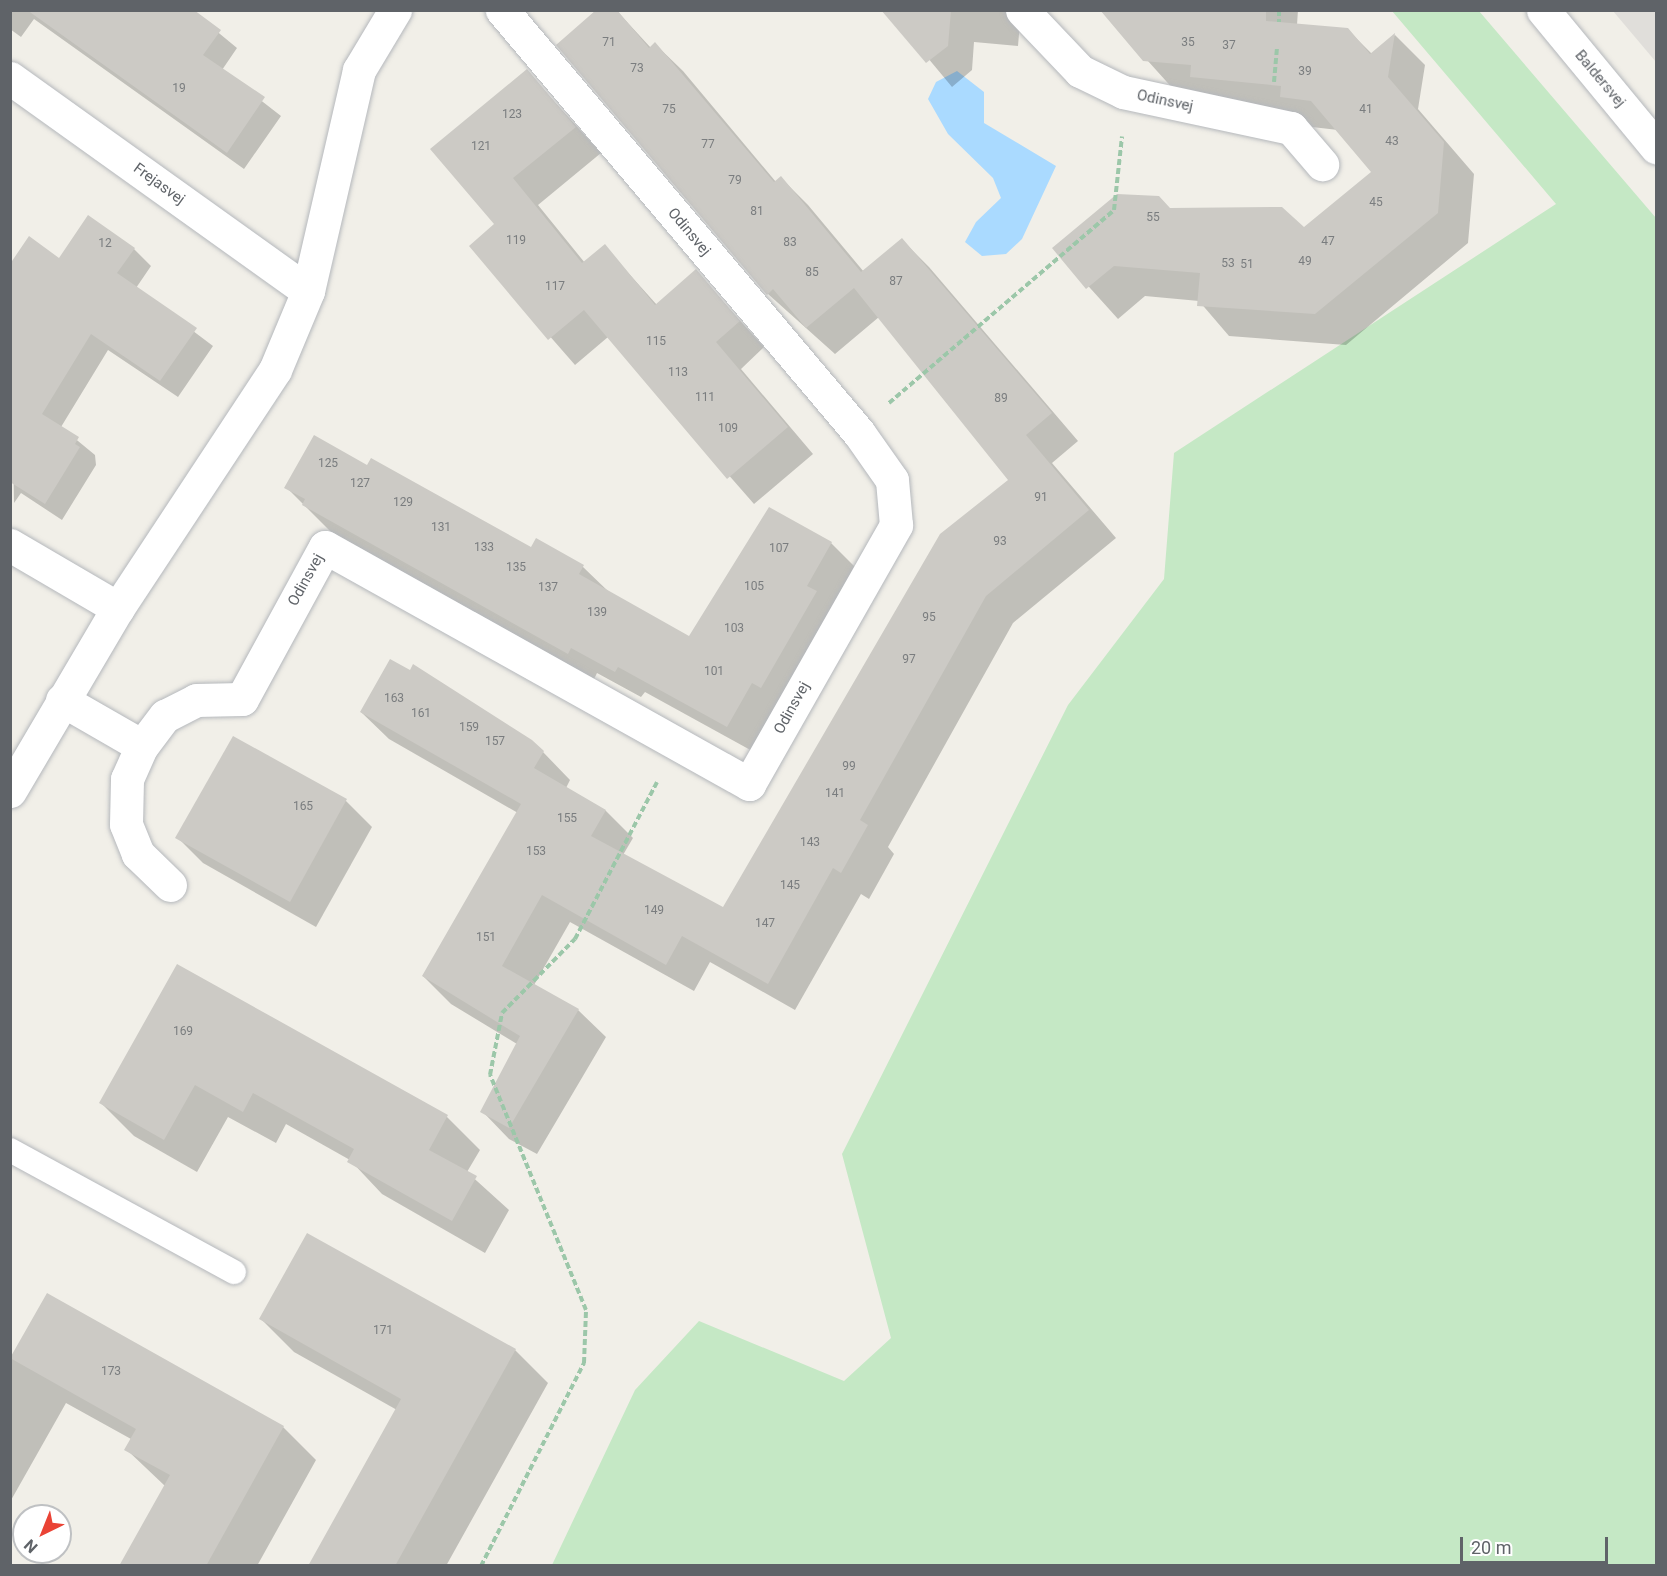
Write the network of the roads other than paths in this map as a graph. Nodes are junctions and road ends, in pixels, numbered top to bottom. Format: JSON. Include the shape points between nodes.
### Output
{"nodes":[{"id":1,"x":395,"y":10,"type":"edge"},
{"id":2,"x":502,"y":10,"type":"edge"},
{"id":3,"x":1022,"y":10,"type":"edge"},
{"id":4,"x":1543,"y":10,"type":"edge"},
{"id":5,"x":10,"y":78,"type":"edge"},
{"id":6,"x":1656,"y":147,"type":"edge"},
{"id":7,"x":1322,"y":164,"type":"dead end"},
{"id":8,"x":308,"y":291,"type":"junction"},
{"id":9,"x":10,"y":545,"type":"edge"},
{"id":10,"x":118,"y":608,"type":"junction"},
{"id":11,"x":62,"y":700,"type":"junction"},
{"id":12,"x":142,"y":746,"type":"junction"},
{"id":13,"x":10,"y":791,"type":"edge"},
{"id":14,"x":170,"y":885,"type":"dead end"},
{"id":15,"x":10,"y":1149,"type":"edge"},
{"id":16,"x":234,"y":1272,"type":"dead end"}],
"edges":[{"from":1,"to":8,"type":"street","via":[[359,70]]},
{"from":2,"to":12,"type":"street","name":"Odinsvej","via":[[859,433],[892,480],[896,525],[749,784],[325,547],[242,699],[196,700],[165,716]]},
{"from":3,"to":7,"type":"street","name":"Odinsvej","via":[[1080,71],[1124,92],[1291,129]]},
{"from":4,"to":6,"type":"street","name":"Baldersvej"},
{"from":5,"to":8,"type":"street","name":"Frejasvej"},
{"from":8,"to":10,"type":"street","via":[[275,370]]},
{"from":9,"to":10,"type":"street"},
{"from":10,"to":11,"type":"street"},
{"from":11,"to":12,"type":"street"},
{"from":11,"to":13,"type":"street"},
{"from":12,"to":14,"type":"street","name":"Odinsvej","via":[[127,779],[126,824],[138,854]]},
{"from":15,"to":16,"type":"lane"}]}
